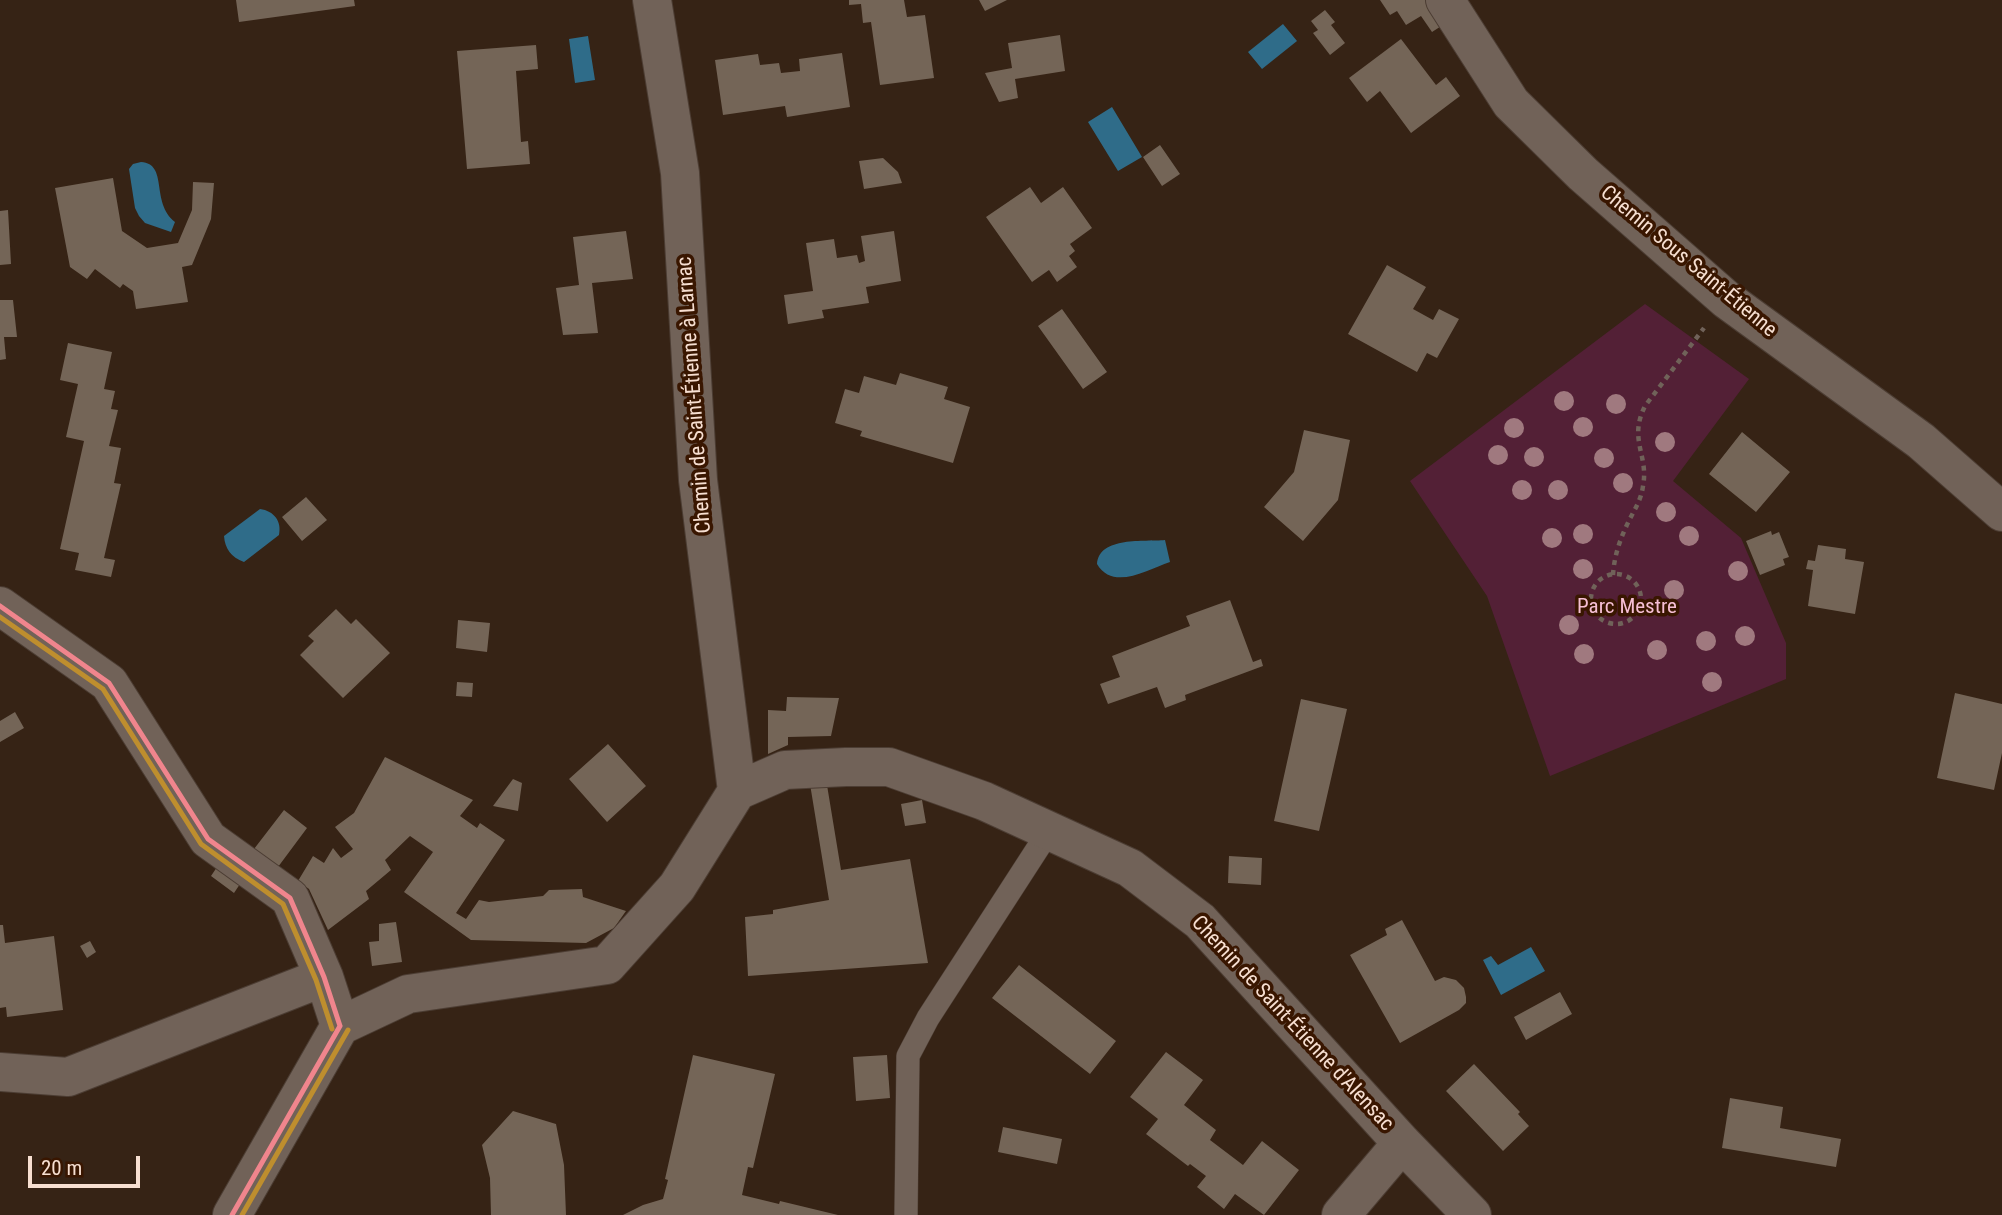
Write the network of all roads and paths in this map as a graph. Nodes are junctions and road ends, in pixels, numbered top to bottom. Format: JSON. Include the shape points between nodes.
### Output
{"nodes":[{"id":1,"x":652,"y":0,"type":"edge"},
{"id":2,"x":1445,"y":0,"type":"edge"},
{"id":3,"x":1727,"y":300,"type":"junction"},
{"id":4,"x":2002,"y":512,"type":"edge"},
{"id":5,"x":1613,"y":575,"type":"junction"},
{"id":6,"x":0,"y":606,"type":"edge"},
{"id":7,"x":737,"y":791,"type":"junction"},
{"id":8,"x":1049,"y":831,"type":"junction"},
{"id":9,"x":324,"y":976,"type":"junction"},
{"id":10,"x":340,"y":1026,"type":"junction"},
{"id":11,"x":0,"y":1072,"type":"edge"},
{"id":12,"x":1402,"y":1143,"type":"junction"},
{"id":13,"x":232,"y":1215,"type":"edge"},
{"id":14,"x":906,"y":1215,"type":"edge"},
{"id":15,"x":1341,"y":1215,"type":"edge"},
{"id":16,"x":1472,"y":1215,"type":"edge"}],
"edges":[{"from":1,"to":7,"type":"street","name":"Chemin de Saint-Étienne à Larnac","via":[[680,173],[698,481]]},
{"from":2,"to":3,"type":"street","name":"Chemin Sous Saint-Étienne","via":[[1511,103],[1583,174]]},
{"from":3,"to":4,"type":"street","name":"Chemin Sous Saint-Étienne","via":[[1921,441]]},
{"from":3,"to":5,"type":"path","via":[[1639,417],[1637,440],[1644,484],[1616,553]]},
{"from":5,"to":5,"type":"path","via":[[1599,582],[1592,604],[1606,622],[1623,624],[1636,614],[1641,599],[1629,578]]},
{"from":6,"to":9,"type":"street","via":[[109,682],[208,839],[290,898]]},
{"from":7,"to":8,"type":"street","name":"Chemin de Saint-Étienne d'Alensac","via":[[785,770],[889,767],[984,801]]},
{"from":7,"to":10,"type":"street","via":[[677,887],[607,965],[408,994]]},
{"from":8,"to":12,"type":"street","name":"Chemin de Saint-Étienne d'Alensac","via":[[1129,868],[1200,921]]},
{"from":8,"to":14,"type":"lane","via":[[908,1056]]},
{"from":9,"to":10,"type":"street"},
{"from":9,"to":11,"type":"street","via":[[68,1077]]},
{"from":10,"to":13,"type":"street"},
{"from":12,"to":15,"type":"street"},
{"from":12,"to":16,"type":"street","name":"Chemin de Saint-Étienne d'Alensac"}]}
